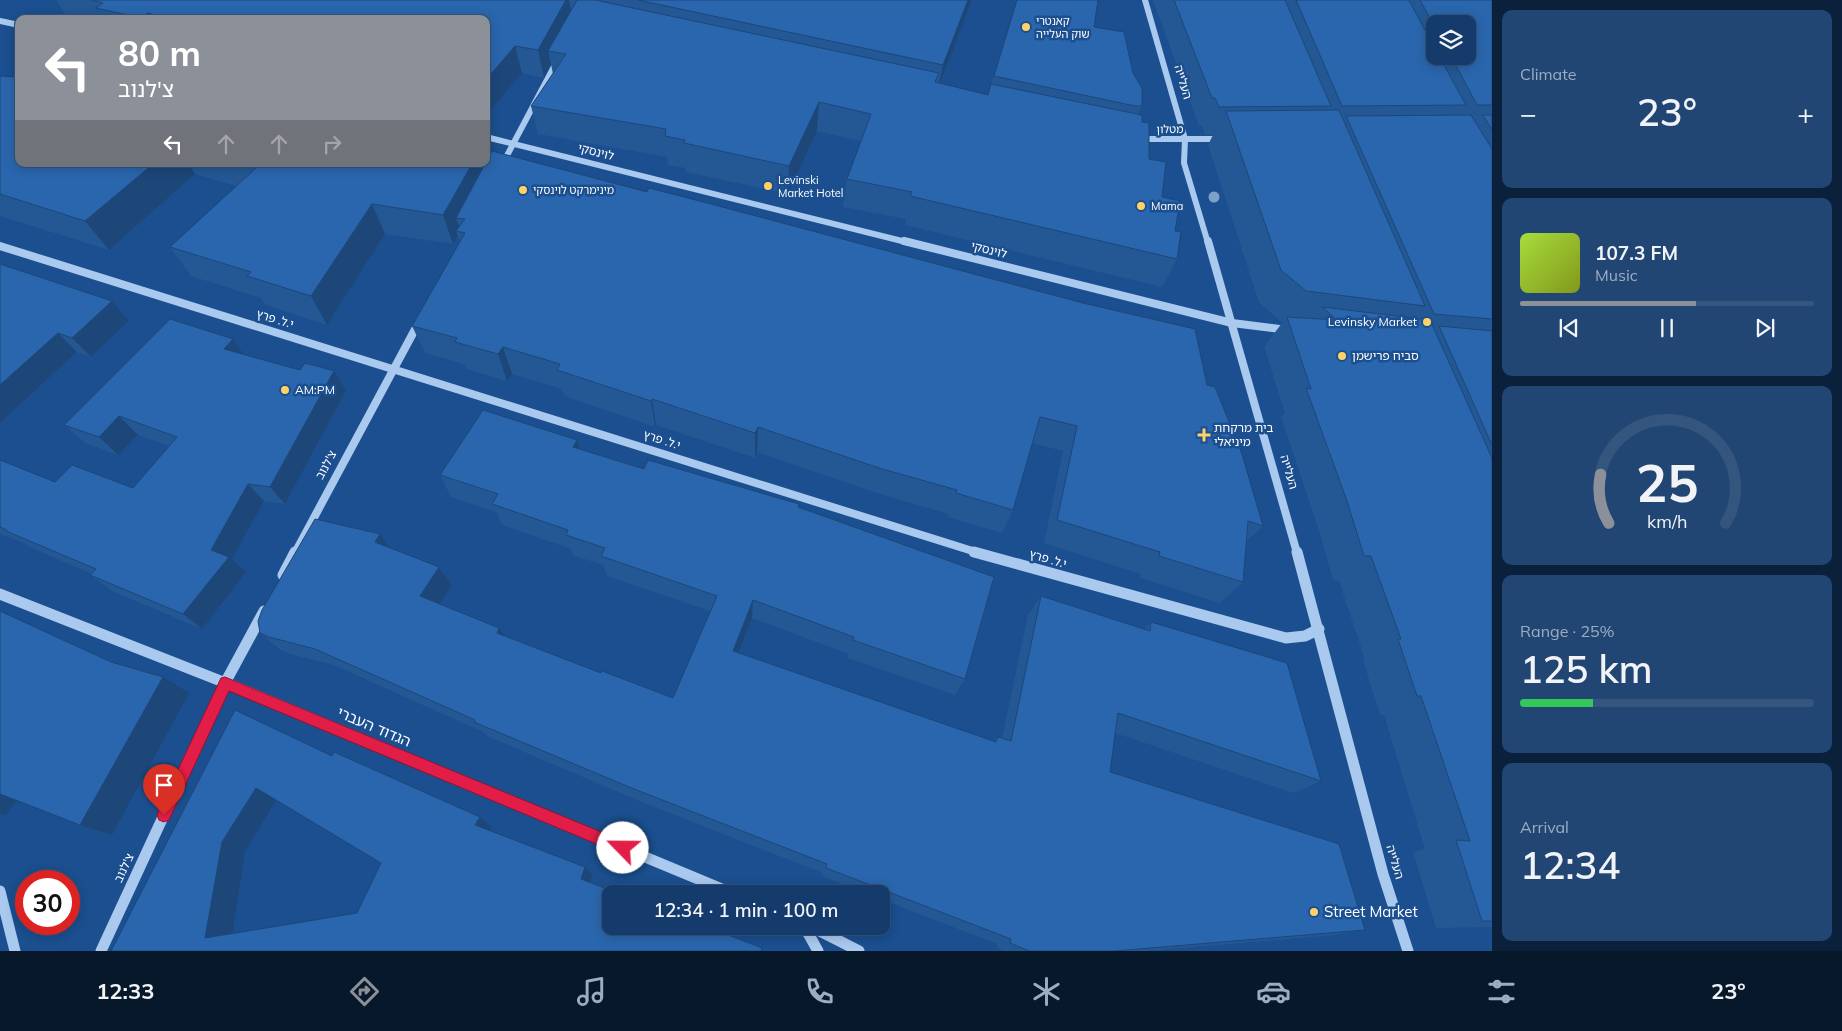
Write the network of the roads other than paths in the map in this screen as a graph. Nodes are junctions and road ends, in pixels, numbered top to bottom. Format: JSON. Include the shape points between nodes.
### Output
{"nodes":[{"id":1,"x":1146,"y":0,"type":"edge"},
{"id":2,"x":0,"y":21,"type":"edge"},
{"id":3,"x":15,"y":24,"type":"edge"},
{"id":4,"x":562,"y":52,"type":"edge"},
{"id":5,"x":490,"y":138,"type":"edge"},
{"id":6,"x":1131,"y":138,"type":"edge"},
{"id":7,"x":1185,"y":139,"type":"junction"},
{"id":8,"x":1234,"y":139,"type":"edge"},
{"id":9,"x":513,"y":144,"type":"junction"},
{"id":10,"x":497,"y":175,"type":"edge"},
{"id":11,"x":0,"y":246,"type":"edge"},
{"id":12,"x":422,"y":316,"type":"edge"},
{"id":13,"x":1232,"y":323,"type":"junction"},
{"id":14,"x":1299,"y":331,"type":"edge"},
{"id":15,"x":394,"y":369,"type":"junction"},
{"id":16,"x":278,"y":584,"type":"edge"},
{"id":17,"x":0,"y":594,"type":"edge"},
{"id":18,"x":269,"y":602,"type":"edge"},
{"id":19,"x":1319,"y":629,"type":"junction"},
{"id":20,"x":225,"y":683,"type":"junction"},
{"id":21,"x":712,"y":885,"type":"edge"},
{"id":22,"x":0,"y":890,"type":"edge"},
{"id":23,"x":809,"y":935,"type":"edge"},
{"id":24,"x":828,"y":935,"type":"edge"},
{"id":25,"x":14,"y":951,"type":"edge"},
{"id":26,"x":101,"y":951,"type":"edge"},
{"id":27,"x":818,"y":951,"type":"edge"},
{"id":28,"x":859,"y":951,"type":"edge"},
{"id":29,"x":1408,"y":951,"type":"edge"}],
"edges":[{"from":1,"to":7,"type":"street","name":"העלייה"},
{"from":2,"to":3,"type":"street"},
{"from":4,"to":9,"type":"street"},
{"from":5,"to":9,"type":"street","name":"לוינסקי"},
{"from":6,"to":7,"type":"street","name":"מטלון"},
{"from":7,"to":8,"type":"street","name":"מטלון"},
{"from":7,"to":13,"type":"street","name":"העלייה","via":[[1184,163]]},
{"from":9,"to":10,"type":"street"},
{"from":9,"to":13,"type":"street","name":"לוינסקי"},
{"from":11,"to":15,"type":"street","name":"י.ל. פרץ"},
{"from":12,"to":15,"type":"street","name":"צ'לנוב"},
{"from":13,"to":14,"type":"street","name":"לוינסקי"},
{"from":13,"to":19,"type":"street","name":"העלייה"},
{"from":15,"to":16,"type":"street","name":"צ'לנוב"},
{"from":15,"to":19,"type":"street","name":"י.ל. פרץ","via":[[971,551],[1286,638],[1304,636]]},
{"from":17,"to":20,"type":"street","name":"הגדוד העברי"},
{"from":18,"to":20,"type":"street","name":"צ'לנוב"},
{"from":19,"to":29,"type":"street","name":"העלייה","via":[[1383,874]]},
{"from":20,"to":21,"type":"street","name":"הגדוד העברי"},
{"from":20,"to":26,"type":"street","name":"צ'לנוב"},
{"from":22,"to":25,"type":"street"},
{"from":23,"to":27,"type":"street"},
{"from":24,"to":28,"type":"street"}]}
